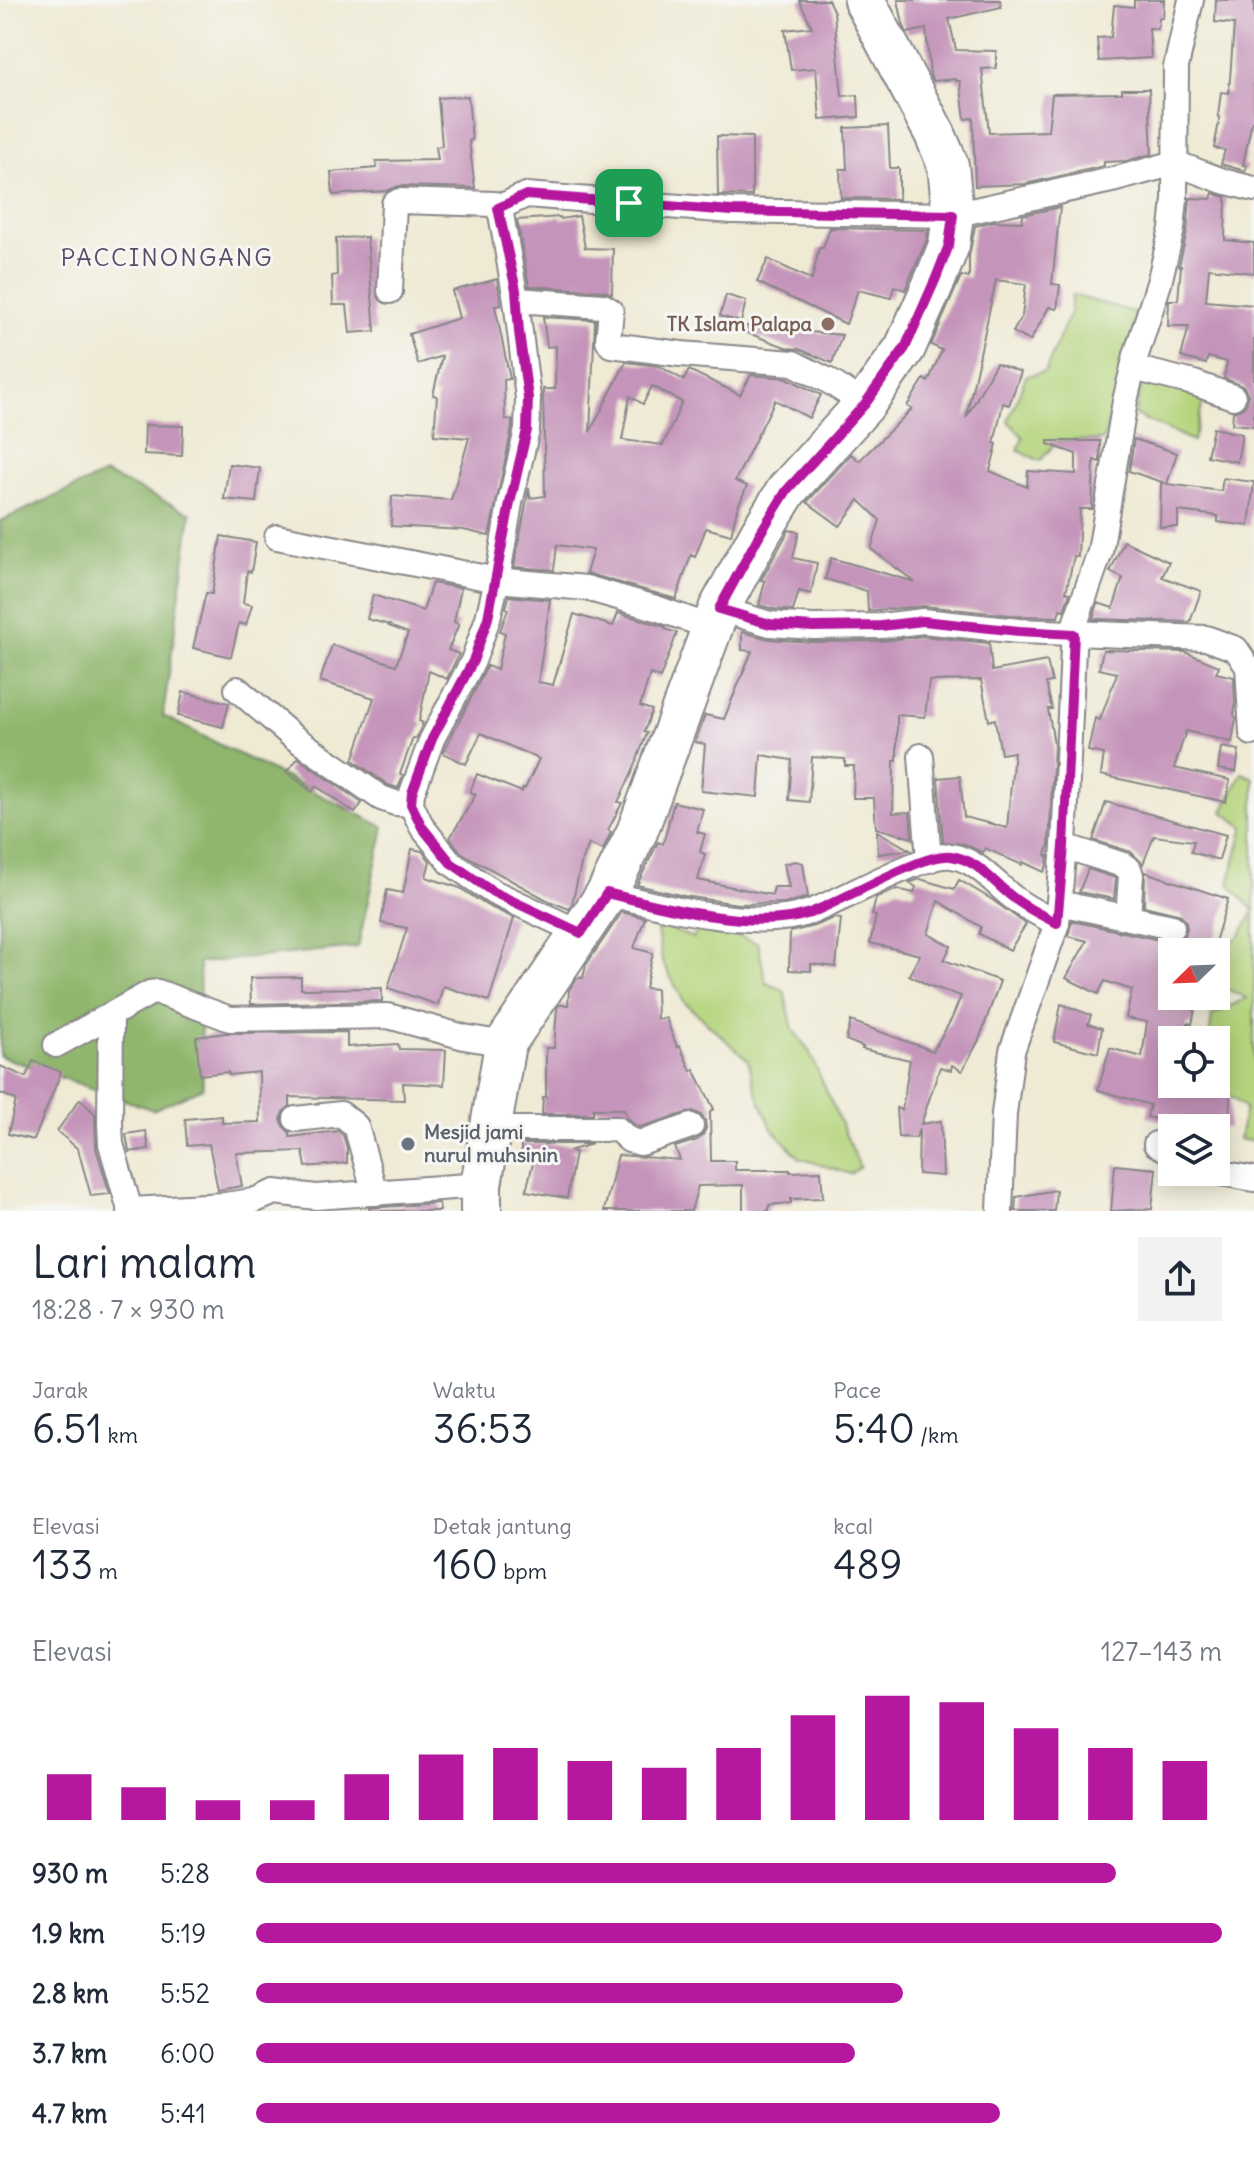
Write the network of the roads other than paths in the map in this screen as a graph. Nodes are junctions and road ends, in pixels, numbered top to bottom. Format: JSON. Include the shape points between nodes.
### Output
{"nodes":[{"id":1,"x":864,"y":0,"type":"edge"},
{"id":2,"x":1191,"y":0,"type":"edge"},
{"id":3,"x":1175,"y":163,"type":"junction"},
{"id":4,"x":1254,"y":189,"type":"edge"},
{"id":5,"x":498,"y":208,"type":"junction"},
{"id":6,"x":953,"y":215,"type":"junction"},
{"id":7,"x":390,"y":291,"type":"dead end"},
{"id":8,"x":516,"y":300,"type":"junction"},
{"id":9,"x":1133,"y":368,"type":"junction"},
{"id":10,"x":1233,"y":397,"type":"dead end"},
{"id":11,"x":865,"y":404,"type":"junction"},
{"id":12,"x":277,"y":537,"type":"dead end"},
{"id":13,"x":497,"y":580,"type":"junction"},
{"id":14,"x":716,"y":618,"type":"junction"},
{"id":15,"x":1074,"y":634,"type":"junction"},
{"id":16,"x":237,"y":689,"type":"dead end"},
{"id":17,"x":1252,"y":733,"type":"edge"},
{"id":18,"x":921,"y":756,"type":"dead end"},
{"id":19,"x":411,"y":804,"type":"junction"},
{"id":20,"x":1064,"y":846,"type":"junction"},
{"id":21,"x":929,"y":860,"type":"junction"},
{"id":22,"x":607,"y":893,"type":"junction"},
{"id":23,"x":1058,"y":913,"type":"junction"},
{"id":24,"x":1128,"y":918,"type":"junction"},
{"id":25,"x":1172,"y":927,"type":"dead end"},
{"id":26,"x":581,"y":933,"type":"junction"},
{"id":27,"x":111,"y":1015,"type":"junction"},
{"id":28,"x":505,"y":1044,"type":"junction"},
{"id":29,"x":56,"y":1045,"type":"dead end"},
{"id":30,"x":296,"y":1119,"type":"dead end"},
{"id":31,"x":691,"y":1126,"type":"dead end"},
{"id":32,"x":492,"y":1129,"type":"junction"},
{"id":33,"x":1230,"y":1175,"type":"edge"},
{"id":34,"x":1254,"y":1179,"type":"edge"},
{"id":35,"x":375,"y":1193,"type":"junction"},
{"id":36,"x":481,"y":1198,"type":"edge"},
{"id":37,"x":1000,"y":1211,"type":"edge"}],
"edges":[{"from":1,"to":6,"type":"main road","via":[[948,165]]},
{"from":2,"to":3,"type":"street","via":[[1176,67]]},
{"from":3,"to":4,"type":"street"},
{"from":3,"to":6,"type":"street"},
{"from":3,"to":9,"type":"street","via":[[1172,229]]},
{"from":5,"to":6,"type":"street","via":[[526,195],[732,211]]},
{"from":5,"to":7,"type":"street","via":[[394,204]]},
{"from":5,"to":8,"type":"street"},
{"from":6,"to":11,"type":"main road","via":[[949,245],[905,348]]},
{"from":8,"to":11,"type":"street","via":[[603,306],[611,311],[611,345],[793,363]]},
{"from":8,"to":13,"type":"street","via":[[527,430]]},
{"from":9,"to":10,"type":"street"},
{"from":9,"to":15,"type":"street","via":[[1100,552]]},
{"from":11,"to":14,"type":"main road","via":[[787,490]]},
{"from":12,"to":13,"type":"street"},
{"from":13,"to":14,"type":"street","via":[[586,588]]},
{"from":13,"to":19,"type":"street","via":[[473,661],[432,739]]},
{"from":14,"to":15,"type":"street","via":[[813,627],[923,621]]},
{"from":14,"to":22,"type":"main road","via":[[637,832]]},
{"from":15,"to":17,"type":"street","via":[[1206,638],[1236,649],[1248,667]]},
{"from":15,"to":20,"type":"street"},
{"from":16,"to":19,"type":"street","via":[[292,736],[381,798]]},
{"from":18,"to":21,"type":"street"},
{"from":19,"to":26,"type":"street","via":[[451,863],[493,892]]},
{"from":20,"to":23,"type":"street"},
{"from":20,"to":24,"type":"street","via":[[1129,869]]},
{"from":21,"to":22,"type":"street","via":[[809,913],[773,921],[672,909]]},
{"from":21,"to":23,"type":"street","via":[[947,855],[972,861],[1018,902]]},
{"from":22,"to":26,"type":"main road"},
{"from":23,"to":24,"type":"street"},
{"from":23,"to":37,"type":"street","via":[[1012,1051]]},
{"from":24,"to":25,"type":"street"},
{"from":26,"to":28,"type":"main road"},
{"from":27,"to":28,"type":"street","via":[[158,992],[230,1019],[388,1016]]},
{"from":27,"to":29,"type":"street"},
{"from":27,"to":35,"type":"street","via":[[111,1144],[130,1210],[225,1205],[275,1192],[316,1197]]},
{"from":28,"to":32,"type":"main road"},
{"from":30,"to":35,"type":"street","via":[[341,1114],[356,1126]]},
{"from":31,"to":32,"type":"street","via":[[641,1143],[617,1129]]},
{"from":32,"to":36,"type":"main road"},
{"from":33,"to":34,"type":"street"},
{"from":35,"to":36,"type":"street"}]}
